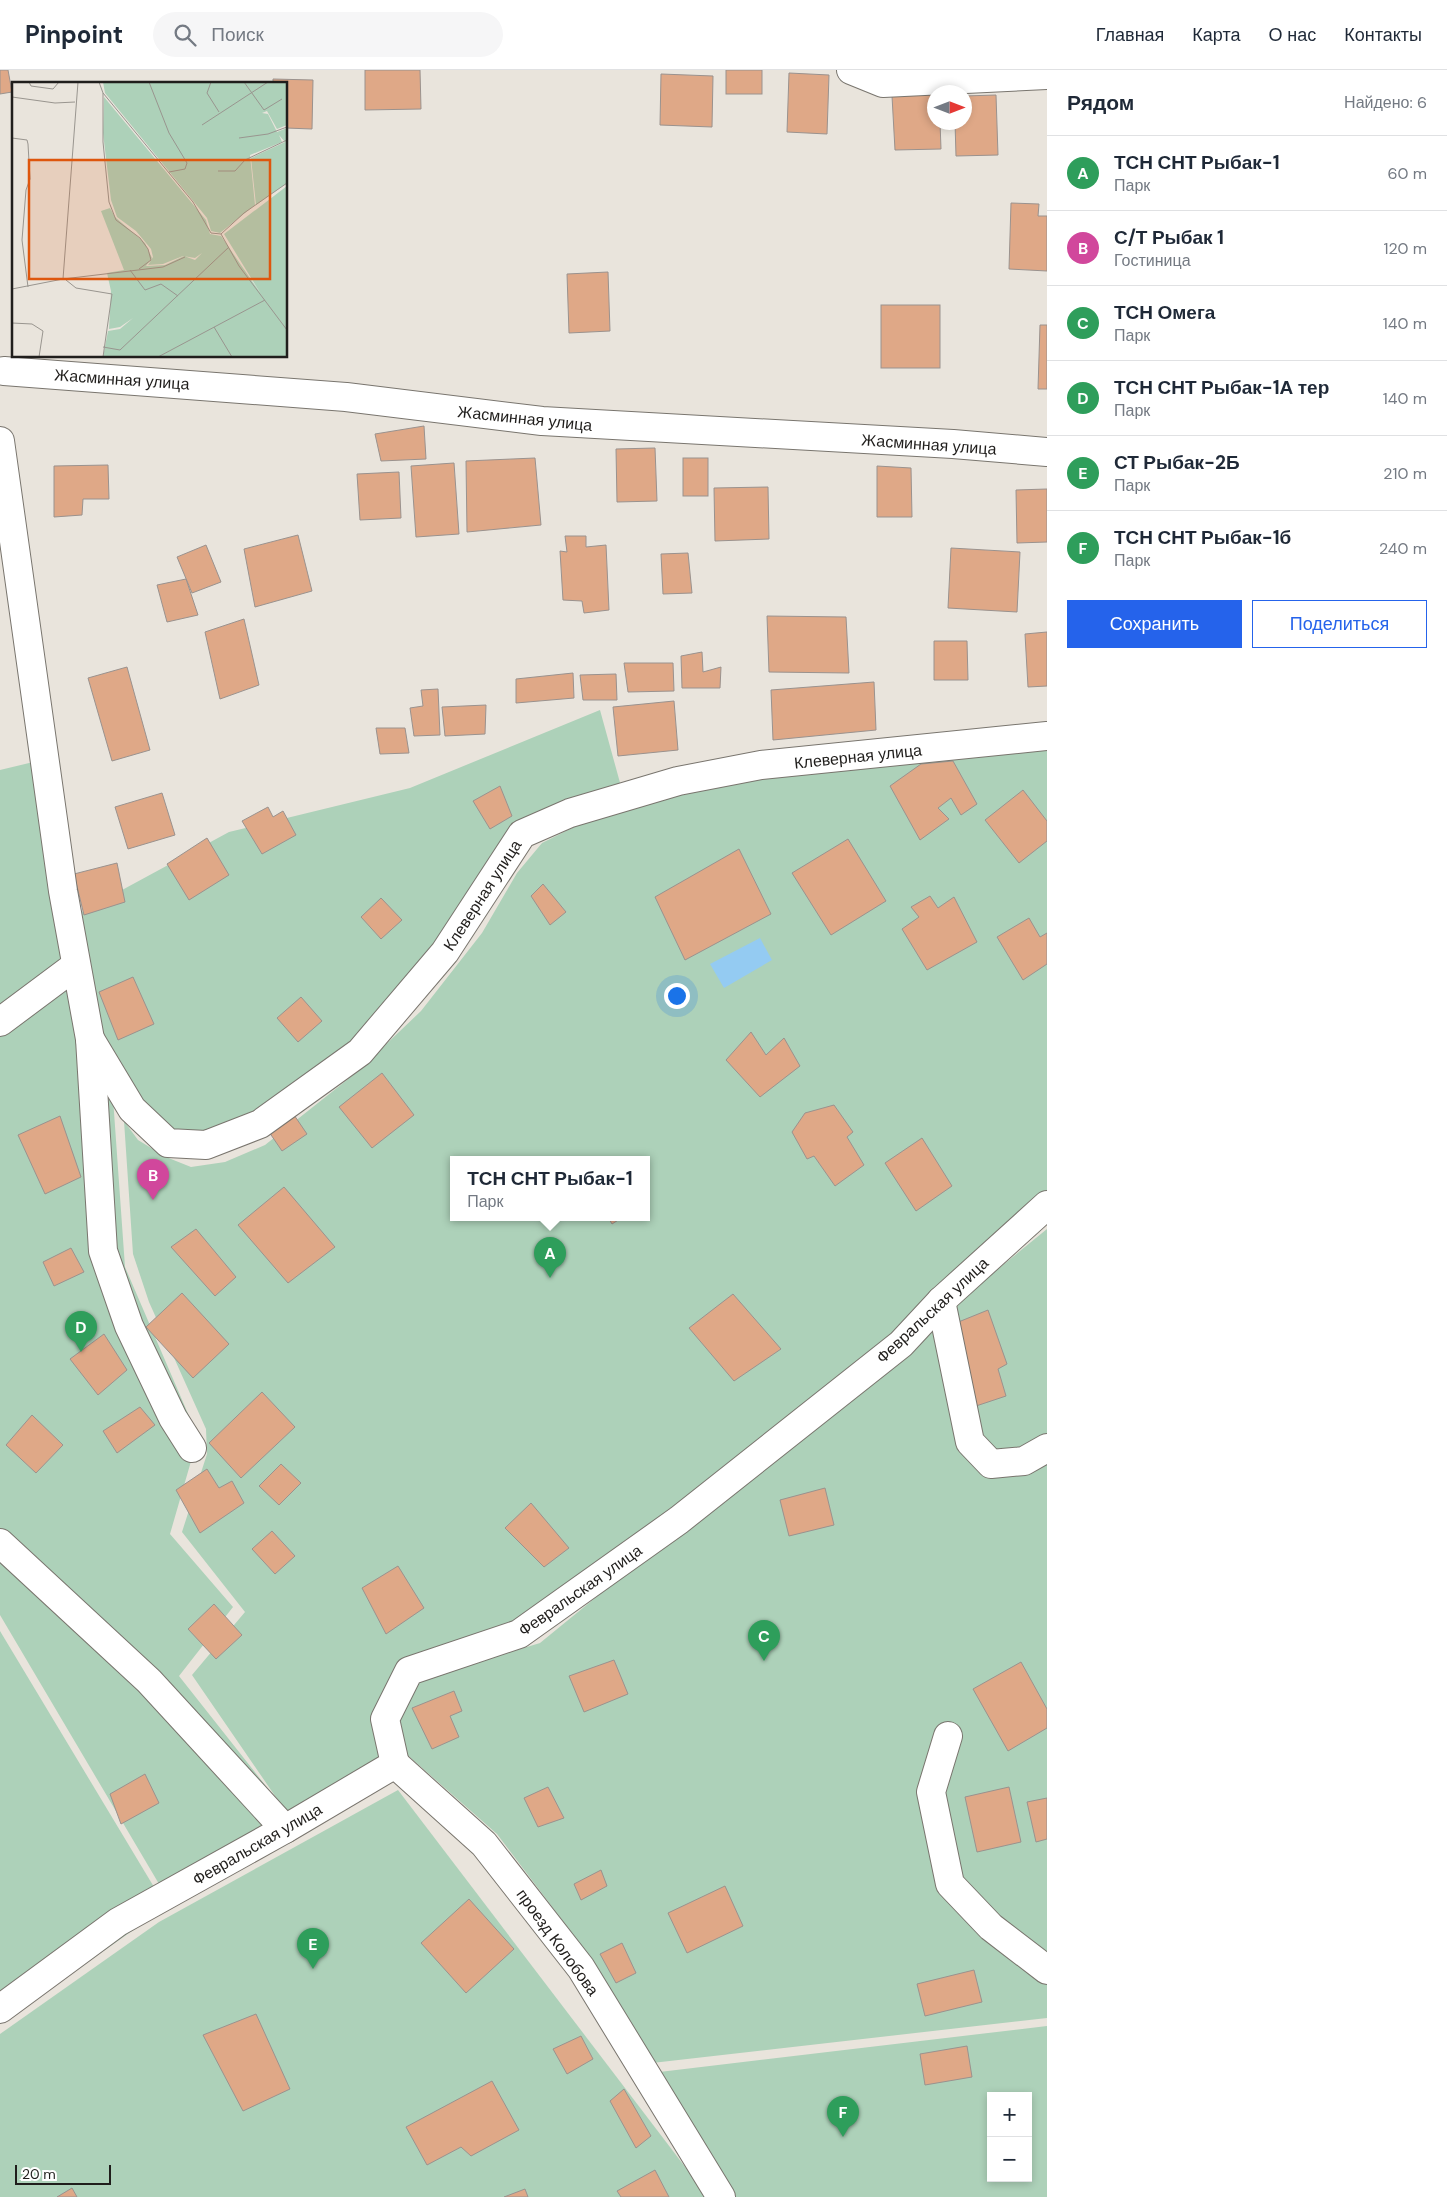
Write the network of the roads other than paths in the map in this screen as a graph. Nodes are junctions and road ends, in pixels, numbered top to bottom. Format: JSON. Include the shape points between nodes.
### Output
{"nodes":[{"id":1,"x":851,"y":70,"type":"edge"},
{"id":2,"x":1047,"y":75,"type":"edge"},
{"id":3,"x":1,"y":370,"type":"edge"},
{"id":4,"x":0,"y":441,"type":"edge"},
{"id":5,"x":1047,"y":452,"type":"edge"},
{"id":6,"x":1047,"y":736,"type":"edge"},
{"id":7,"x":75,"y":966,"type":"junction"},
{"id":8,"x":0,"y":1022,"type":"edge"},
{"id":9,"x":90,"y":1039,"type":"junction"},
{"id":10,"x":1047,"y":1205,"type":"edge"},
{"id":11,"x":941,"y":1301,"type":"junction"},
{"id":12,"x":192,"y":1448,"type":"dead end"},
{"id":13,"x":1047,"y":1448,"type":"edge"},
{"id":14,"x":0,"y":1544,"type":"edge"},
{"id":15,"x":948,"y":1736,"type":"dead end"},
{"id":16,"x":394,"y":1764,"type":"junction"},
{"id":17,"x":285,"y":1829,"type":"junction"},
{"id":18,"x":1047,"y":1970,"type":"edge"},
{"id":19,"x":0,"y":2009,"type":"edge"},
{"id":20,"x":721,"y":2197,"type":"edge"}],
"edges":[{"from":1,"to":2,"type":"lane","via":[[883,83]]},
{"from":3,"to":5,"type":"lane","name":"Жасминная улица","via":[[346,397],[542,421]]},
{"from":4,"to":7,"type":"lane"},
{"from":6,"to":9,"type":"lane","name":"Клеверная улица","via":[[761,765],[678,781],[579,810],[522,834],[445,952],[360,1052],[260,1124],[206,1145],[168,1143],[132,1109]]},
{"from":7,"to":8,"type":"lane"},
{"from":7,"to":9,"type":"lane"},
{"from":9,"to":12,"type":"lane","via":[[103,1250],[130,1326],[173,1418]]},
{"from":10,"to":11,"type":"lane","name":"Февральская улица"},
{"from":11,"to":13,"type":"lane","via":[[970,1442],[991,1464],[1024,1461]]},
{"from":11,"to":16,"type":"lane","name":"Февральская улица","via":[[901,1344],[687,1514],[519,1634],[408,1671],[385,1719]]},
{"from":14,"to":17,"type":"lane","via":[[149,1681]]},
{"from":15,"to":18,"type":"lane","via":[[931,1792],[950,1884],[991,1927]]},
{"from":16,"to":17,"type":"lane","name":"Февральская улица"},
{"from":16,"to":20,"type":"lane","name":"проезд Колобова","via":[[484,1844],[581,1968]]},
{"from":17,"to":19,"type":"lane","name":"Февральская улица","via":[[118,1922]]}]}
